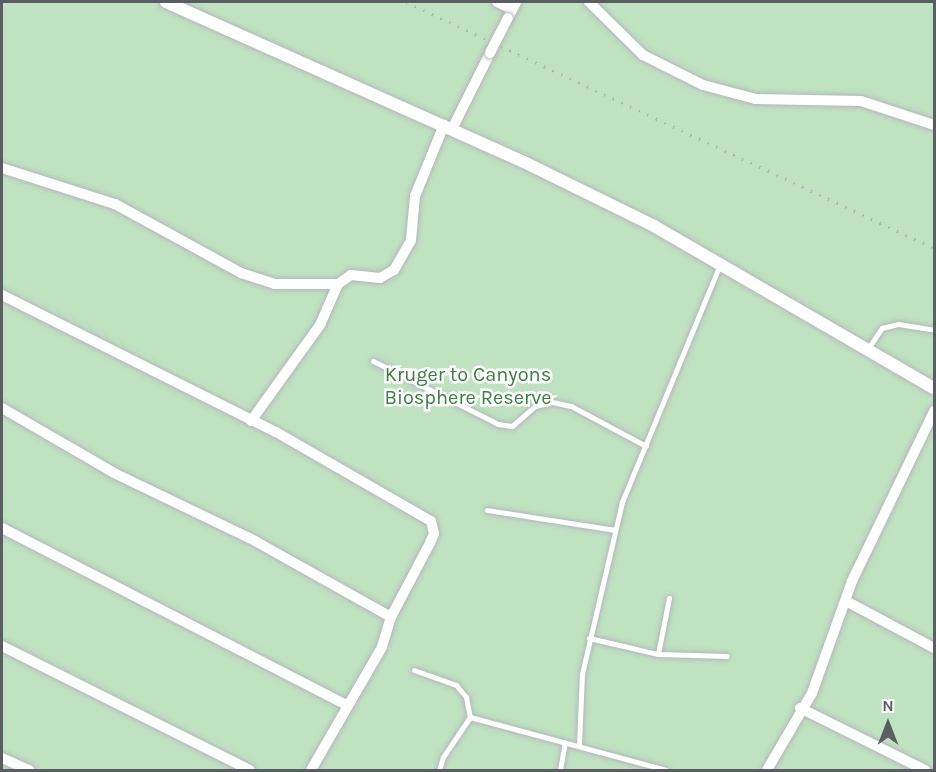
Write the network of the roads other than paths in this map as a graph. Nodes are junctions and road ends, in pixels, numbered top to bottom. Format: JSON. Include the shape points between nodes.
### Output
{"nodes":[{"id":1,"x":166,"y":2,"type":"edge"},
{"id":2,"x":497,"y":2,"type":"edge"},
{"id":3,"x":588,"y":2,"type":"edge"},
{"id":4,"x":512,"y":9,"type":"edge"},
{"id":5,"x":934,"y":125,"type":"edge"},
{"id":6,"x":448,"y":127,"type":"junction"},
{"id":7,"x":2,"y":168,"type":"edge"},
{"id":8,"x":721,"y":263,"type":"junction"},
{"id":9,"x":338,"y":284,"type":"junction"},
{"id":10,"x":2,"y":295,"type":"edge"},
{"id":11,"x":934,"y":330,"type":"edge"},
{"id":12,"x":868,"y":347,"type":"junction"},
{"id":13,"x":373,"y":361,"type":"dead end"},
{"id":14,"x":934,"y":388,"type":"edge"},
{"id":15,"x":2,"y":408,"type":"edge"},
{"id":16,"x":934,"y":411,"type":"edge"},
{"id":17,"x":251,"y":421,"type":"junction"},
{"id":18,"x":646,"y":446,"type":"junction"},
{"id":19,"x":487,"y":510,"type":"dead end"},
{"id":20,"x":2,"y":528,"type":"edge"},
{"id":21,"x":615,"y":530,"type":"junction"},
{"id":22,"x":669,"y":598,"type":"dead end"},
{"id":23,"x":846,"y":601,"type":"junction"},
{"id":24,"x":391,"y":618,"type":"junction"},
{"id":25,"x":589,"y":638,"type":"junction"},
{"id":26,"x":2,"y":646,"type":"edge"},
{"id":27,"x":934,"y":648,"type":"edge"},
{"id":28,"x":658,"y":654,"type":"junction"},
{"id":29,"x":728,"y":656,"type":"dead end"},
{"id":30,"x":414,"y":669,"type":"dead end"},
{"id":31,"x":346,"y":705,"type":"junction"},
{"id":32,"x":800,"y":708,"type":"junction"},
{"id":33,"x":470,"y":717,"type":"junction"},
{"id":34,"x":565,"y":742,"type":"junction"},
{"id":35,"x":579,"y":745,"type":"junction"},
{"id":36,"x":2,"y":758,"type":"edge"},
{"id":37,"x":28,"y":771,"type":"edge"},
{"id":38,"x":250,"y":771,"type":"edge"},
{"id":39,"x":312,"y":771,"type":"edge"},
{"id":40,"x":439,"y":771,"type":"edge"},
{"id":41,"x":560,"y":771,"type":"edge"},
{"id":42,"x":666,"y":771,"type":"edge"},
{"id":43,"x":767,"y":771,"type":"edge"},
{"id":44,"x":925,"y":771,"type":"edge"}],
"edges":[{"from":1,"to":6,"type":"street"},
{"from":2,"to":4,"type":"street"},
{"from":3,"to":5,"type":"street","via":[[643,55],[703,85],[756,99],[861,101]]},
{"from":4,"to":6,"type":"street","bridge":true},
{"from":6,"to":8,"type":"street","via":[[629,213]]},
{"from":6,"to":9,"type":"street","via":[[415,196],[411,240],[394,270],[380,278],[351,275]]},
{"from":7,"to":9,"type":"street","via":[[116,204],[241,273],[263,281],[291,287]]},
{"from":8,"to":12,"type":"street"},
{"from":8,"to":18,"type":"lane"},
{"from":9,"to":17,"type":"street","via":[[320,325]]},
{"from":10,"to":17,"type":"street"},
{"from":11,"to":12,"type":"lane","via":[[898,324],[882,328]]},
{"from":12,"to":14,"type":"street"},
{"from":13,"to":18,"type":"lane","via":[[498,424],[512,426],[535,406],[552,402],[571,406]]},
{"from":15,"to":24,"type":"street","via":[[114,473],[255,541]]},
{"from":16,"to":23,"type":"street"},
{"from":17,"to":24,"type":"street","via":[[431,521],[434,534]]},
{"from":18,"to":21,"type":"lane"},
{"from":19,"to":21,"type":"lane"},
{"from":20,"to":31,"type":"street"},
{"from":21,"to":25,"type":"lane"},
{"from":22,"to":28,"type":"lane"},
{"from":23,"to":27,"type":"street"},
{"from":23,"to":32,"type":"street","via":[[822,670]]},
{"from":24,"to":31,"type":"street","via":[[374,662]]},
{"from":25,"to":28,"type":"lane"},
{"from":25,"to":35,"type":"lane","via":[[582,674]]},
{"from":26,"to":38,"type":"street"},
{"from":28,"to":29,"type":"lane"},
{"from":30,"to":33,"type":"lane","via":[[461,689]]},
{"from":31,"to":39,"type":"street"},
{"from":32,"to":43,"type":"street"},
{"from":32,"to":44,"type":"street"},
{"from":33,"to":34,"type":"lane"},
{"from":33,"to":40,"type":"lane","via":[[443,757]]},
{"from":34,"to":35,"type":"lane"},
{"from":34,"to":41,"type":"lane"},
{"from":35,"to":42,"type":"lane"},
{"from":36,"to":37,"type":"street"}]}
